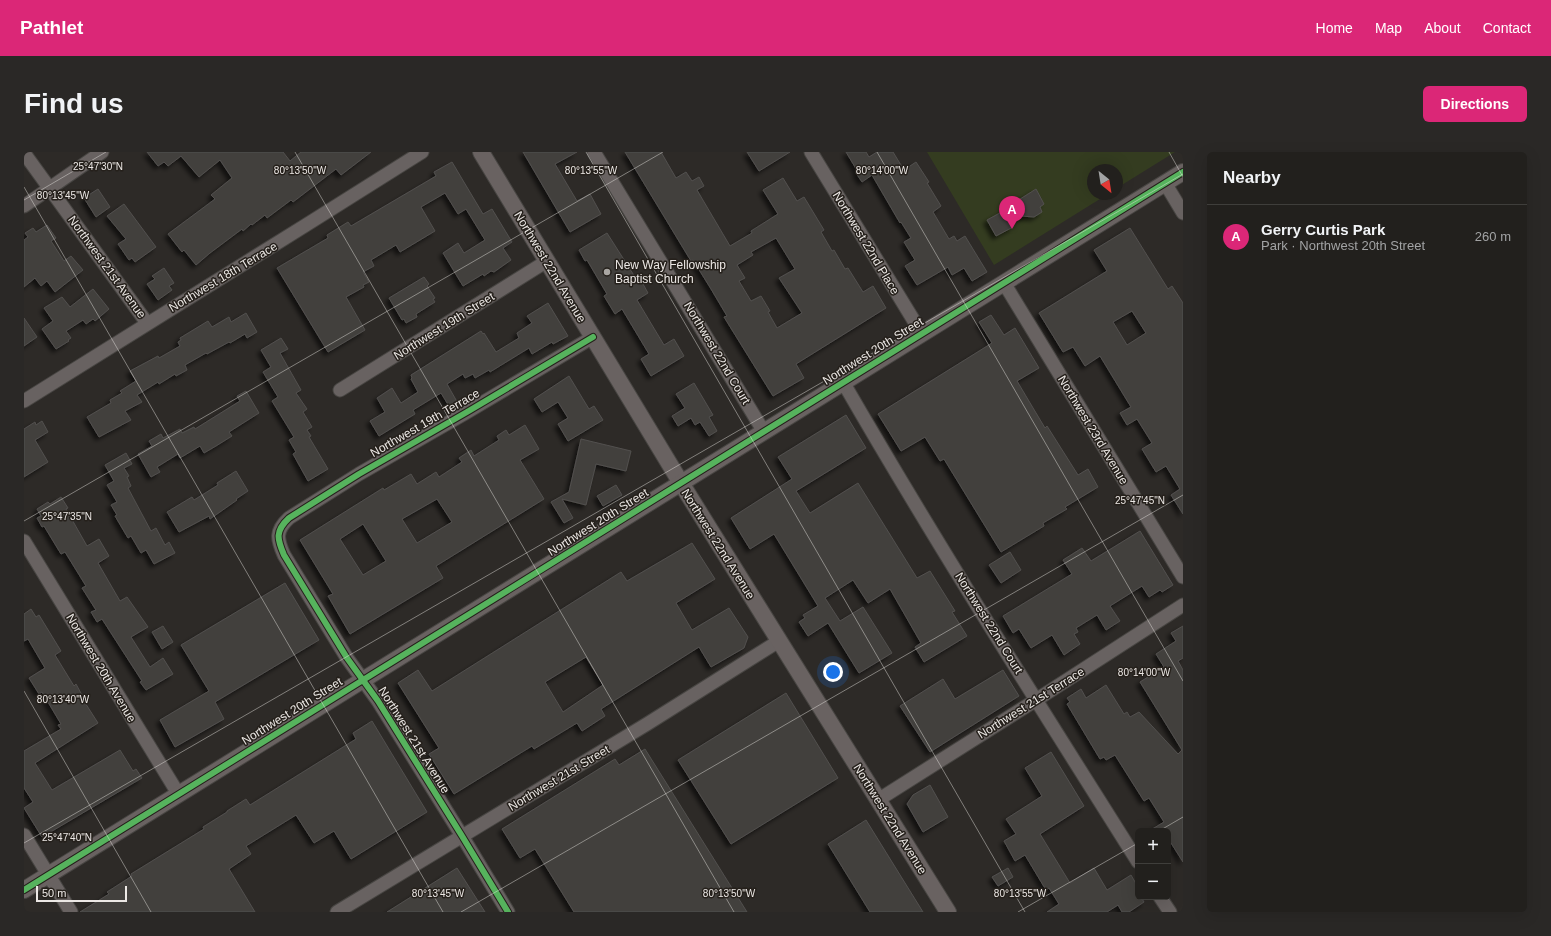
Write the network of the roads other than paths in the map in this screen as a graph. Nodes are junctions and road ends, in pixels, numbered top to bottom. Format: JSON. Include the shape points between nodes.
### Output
{"nodes":[{"id":1,"x":102,"y":152,"type":"edge"},
{"id":2,"x":422,"y":152,"type":"edge"},
{"id":3,"x":481,"y":152,"type":"edge"},
{"id":4,"x":594,"y":152,"type":"edge"},
{"id":5,"x":811,"y":152,"type":"edge"},
{"id":6,"x":24,"y":153,"type":"edge"},
{"id":7,"x":1183,"y":172,"type":"edge"},
{"id":8,"x":1165,"y":183,"type":"junction"},
{"id":9,"x":50,"y":188,"type":"junction"},
{"id":10,"x":24,"y":206,"type":"edge"},
{"id":11,"x":1183,"y":213,"type":"edge"},
{"id":12,"x":547,"y":261,"type":"junction"},
{"id":13,"x":1004,"y":283,"type":"junction"},
{"id":14,"x":147,"y":323,"type":"junction"},
{"id":15,"x":922,"y":334,"type":"junction"},
{"id":16,"x":593,"y":337,"type":"junction"},
{"id":17,"x":843,"y":382,"type":"junction"},
{"id":18,"x":340,"y":390,"type":"dead end"},
{"id":19,"x":24,"y":400,"type":"edge"},
{"id":20,"x":764,"y":432,"type":"junction"},
{"id":21,"x":681,"y":483,"type":"junction"},
{"id":22,"x":278,"y":538,"type":"joint"},
{"id":23,"x":24,"y":541,"type":"edge"},
{"id":24,"x":1183,"y":577,"type":"edge"},
{"id":25,"x":1183,"y":605,"type":"edge"},
{"id":26,"x":779,"y":642,"type":"junction"},
{"id":27,"x":363,"y":680,"type":"junction"},
{"id":28,"x":1036,"y":700,"type":"junction"},
{"id":29,"x":179,"y":795,"type":"junction"},
{"id":30,"x":878,"y":800,"type":"junction"},
{"id":31,"x":24,"y":835,"type":"edge"},
{"id":32,"x":462,"y":836,"type":"junction"},
{"id":33,"x":1135,"y":857,"type":"edge"},
{"id":34,"x":48,"y":875,"type":"junction"},
{"id":35,"x":24,"y":890,"type":"edge"},
{"id":36,"x":1162,"y":900,"type":"edge"},
{"id":37,"x":71,"y":912,"type":"edge"},
{"id":38,"x":338,"y":912,"type":"edge"},
{"id":39,"x":508,"y":912,"type":"edge"},
{"id":40,"x":948,"y":912,"type":"edge"},
{"id":41,"x":1170,"y":912,"type":"edge"}],
"edges":[{"from":1,"to":9,"type":"street"},
{"from":2,"to":14,"type":"street","name":"Northwest 18th Terrace"},
{"from":3,"to":12,"type":"main road","name":"Northwest 22nd Avenue"},
{"from":4,"to":20,"type":"street","name":"Northwest 22nd Court"},
{"from":5,"to":15,"type":"street","name":"Northwest 22nd Place"},
{"from":6,"to":9,"type":"street","name":"Northwest 21st Avenue"},
{"from":7,"to":8,"type":"main road","name":"Northwest 20th Street"},
{"from":8,"to":11,"type":"street"},
{"from":8,"to":13,"type":"main road","name":"Northwest 20th Street"},
{"from":9,"to":10,"type":"street"},
{"from":9,"to":14,"type":"street","name":"Northwest 21st Avenue"},
{"from":12,"to":16,"type":"main road","name":"Northwest 22nd Avenue"},
{"from":12,"to":18,"type":"street","name":"Northwest 19th Street"},
{"from":13,"to":15,"type":"main road","name":"Northwest 20th Street"},
{"from":13,"to":24,"type":"street","name":"Northwest 23rd Avenue"},
{"from":14,"to":19,"type":"street","name":"Northwest 18th Terrace"},
{"from":15,"to":17,"type":"main road","name":"Northwest 20th Street"},
{"from":16,"to":21,"type":"main road","name":"Northwest 22nd Avenue"},
{"from":16,"to":22,"type":"street","name":"Northwest 19th Terrace","via":[[358,474],[289,518],[282,524]]},
{"from":17,"to":20,"type":"main road","name":"Northwest 20th Street"},
{"from":17,"to":28,"type":"street","name":"Northwest 22nd Court","via":[[893,469]]},
{"from":20,"to":21,"type":"main road","name":"Northwest 20th Street"},
{"from":21,"to":26,"type":"main road","name":"Northwest 22nd Avenue"},
{"from":21,"to":27,"type":"main road","name":"Northwest 20th Street"},
{"from":22,"to":27,"type":"street","name":"Northwest 21st Avenue","via":[[284,555]]},
{"from":23,"to":29,"type":"street","name":"Northwest 20th Avenue"},
{"from":25,"to":28,"type":"street","name":"Northwest 21st Terrace"},
{"from":26,"to":30,"type":"main road","name":"Northwest 22nd Avenue"},
{"from":26,"to":32,"type":"street","name":"Northwest 21st Street"},
{"from":27,"to":29,"type":"main road","name":"Northwest 20th Street"},
{"from":27,"to":32,"type":"street","name":"Northwest 21st Avenue"},
{"from":28,"to":30,"type":"street","name":"Northwest 21st Terrace"},
{"from":28,"to":33,"type":"street","name":"Northwest 22nd Court"},
{"from":29,"to":34,"type":"main road","name":"Northwest 20th Street"},
{"from":30,"to":40,"type":"main road","name":"Northwest 22nd Avenue"},
{"from":31,"to":34,"type":"street"},
{"from":32,"to":38,"type":"street","name":"Northwest 21st Street"},
{"from":32,"to":39,"type":"street","name":"Northwest 21st Avenue"},
{"from":34,"to":35,"type":"main road","name":"Northwest 20th Street"},
{"from":34,"to":37,"type":"street"},
{"from":36,"to":41,"type":"street"}]}
